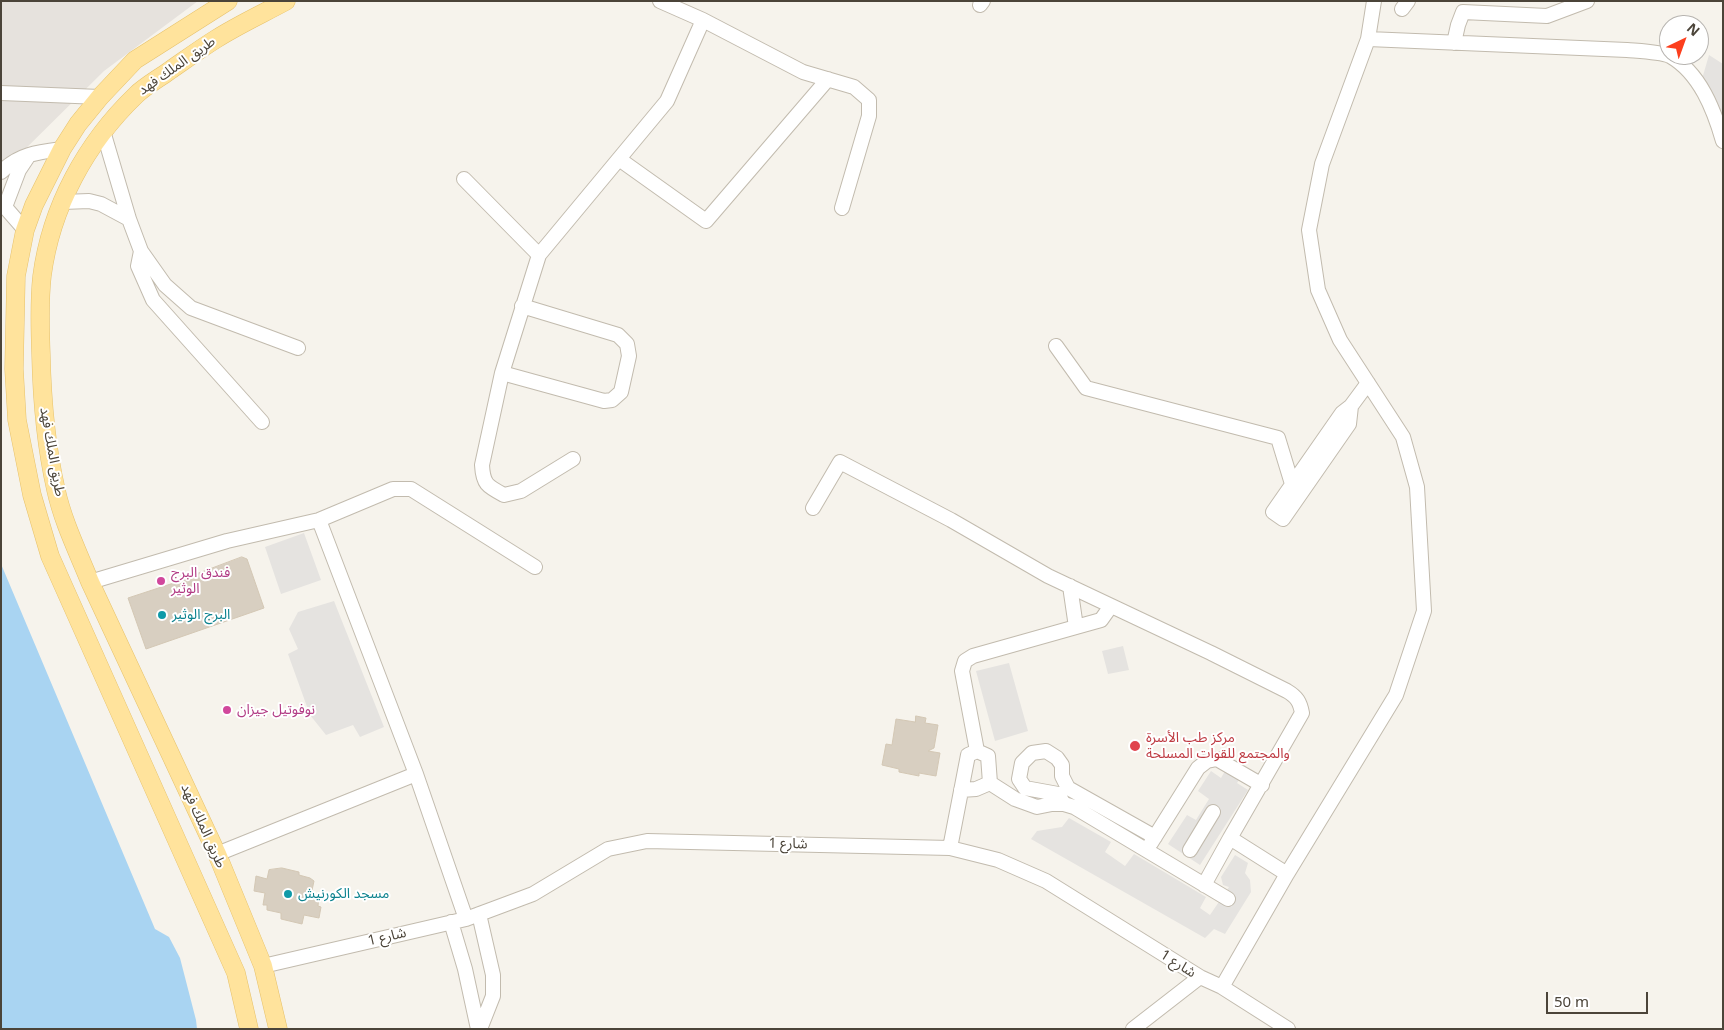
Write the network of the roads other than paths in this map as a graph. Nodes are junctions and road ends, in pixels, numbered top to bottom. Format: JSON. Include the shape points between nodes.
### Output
{"nodes":[{"id":1,"x":228,"y":1,"type":"edge"},
{"id":2,"x":286,"y":1,"type":"edge"},
{"id":3,"x":660,"y":1,"type":"edge"},
{"id":4,"x":1374,"y":1,"type":"edge"},
{"id":5,"x":1587,"y":1,"type":"edge"},
{"id":6,"x":1555,"y":6,"type":"edge"},
{"id":7,"x":703,"y":20,"type":"junction"},
{"id":8,"x":1368,"y":39,"type":"junction"},
{"id":9,"x":1454,"y":43,"type":"junction"},
{"id":10,"x":828,"y":79,"type":"junction"},
{"id":11,"x":1,"y":93,"type":"edge"},
{"id":12,"x":100,"y":97,"type":"junction"},
{"id":13,"x":103,"y":131,"type":"junction"},
{"id":14,"x":1723,"y":141,"type":"edge"},
{"id":15,"x":62,"y":149,"type":"junction"},
{"id":16,"x":31,"y":153,"type":"junction"},
{"id":17,"x":619,"y":159,"type":"junction"},
{"id":18,"x":1,"y":172,"type":"edge"},
{"id":19,"x":464,"y":180,"type":"dead end"},
{"id":20,"x":62,"y":202,"type":"junction"},
{"id":21,"x":3,"y":206,"type":"edge"},
{"id":22,"x":842,"y":208,"type":"dead end"},
{"id":23,"x":129,"y":219,"type":"junction"},
{"id":24,"x":25,"y":230,"type":"junction"},
{"id":25,"x":142,"y":251,"type":"junction"},
{"id":26,"x":539,"y":254,"type":"junction"},
{"id":27,"x":522,"y":306,"type":"junction"},
{"id":28,"x":1056,"y":346,"type":"dead end"},
{"id":29,"x":298,"y":348,"type":"dead end"},
{"id":30,"x":502,"y":373,"type":"junction"},
{"id":31,"x":1368,"y":383,"type":"junction"},
{"id":32,"x":1351,"y":406,"type":"junction"},
{"id":33,"x":262,"y":422,"type":"dead end"},
{"id":34,"x":573,"y":459,"type":"dead end"},
{"id":35,"x":1292,"y":484,"type":"junction"},
{"id":36,"x":813,"y":508,"type":"dead end"},
{"id":37,"x":319,"y":520,"type":"junction"},
{"id":38,"x":535,"y":567,"type":"dead end"},
{"id":39,"x":90,"y":582,"type":"junction"},
{"id":40,"x":1070,"y":586,"type":"junction"},
{"id":41,"x":1111,"y":606,"type":"junction"},
{"id":42,"x":1076,"y":627,"type":"junction"},
{"id":43,"x":977,"y":751,"type":"junction"},
{"id":44,"x":416,"y":774,"type":"junction"},
{"id":45,"x":990,"y":783,"type":"junction"},
{"id":46,"x":1262,"y":785,"type":"junction"},
{"id":47,"x":961,"y":790,"type":"junction"},
{"id":48,"x":1064,"y":804,"type":"junction"},
{"id":49,"x":1213,"y":812,"type":"dead end"},
{"id":50,"x":1155,"y":837,"type":"junction"},
{"id":51,"x":1230,"y":838,"type":"junction"},
{"id":52,"x":950,"y":848,"type":"junction"},
{"id":53,"x":1147,"y":850,"type":"junction"},
{"id":54,"x":1190,"y":850,"type":"dead end"},
{"id":55,"x":217,"y":854,"type":"junction"},
{"id":56,"x":1287,"y":874,"type":"junction"},
{"id":57,"x":1204,"y":885,"type":"junction"},
{"id":58,"x":1228,"y":899,"type":"dead end"},
{"id":59,"x":472,"y":917,"type":"junction"},
{"id":60,"x":450,"y":922,"type":"junction"},
{"id":61,"x":263,"y":966,"type":"junction"},
{"id":62,"x":236,"y":973,"type":"junction"},
{"id":63,"x":1200,"y":977,"type":"junction"},
{"id":64,"x":1222,"y":987,"type":"junction"},
{"id":65,"x":250,"y":1029,"type":"edge"},
{"id":66,"x":278,"y":1029,"type":"edge"},
{"id":67,"x":479,"y":1029,"type":"edge"},
{"id":68,"x":1133,"y":1029,"type":"edge"},
{"id":69,"x":1288,"y":1029,"type":"edge"}],
"edges":[{"from":1,"to":12,"type":"main road","name":"طريق الملك فهد","via":[[135,60]]},
{"from":2,"to":13,"type":"main road","name":"طريق الملك فهد","via":[[217,38],[136,94]]},
{"from":3,"to":7,"type":"street"},
{"from":4,"to":8,"type":"street"},
{"from":5,"to":6,"type":"street"},
{"from":6,"to":9,"type":"street","via":[[1547,16],[1463,12]]},
{"from":7,"to":10,"type":"street","via":[[803,72]]},
{"from":7,"to":17,"type":"street","via":[[667,101]]},
{"from":8,"to":9,"type":"street"},
{"from":8,"to":31,"type":"street","via":[[1322,164],[1308,230],[1318,290],[1340,340]]},
{"from":9,"to":14,"type":"street","via":[[1627,50],[1669,56],[1692,74],[1708,100]]},
{"from":10,"to":17,"type":"street","via":[[706,220]]},
{"from":10,"to":22,"type":"street","via":[[854,87],[869,100],[869,116]]},
{"from":11,"to":12,"type":"street"},
{"from":12,"to":15,"type":"main road","name":"طريق الملك فهد"},
{"from":13,"to":20,"type":"main road","name":"طريق الملك فهد","via":[[87,152]]},
{"from":13,"to":23,"type":"street"},
{"from":15,"to":16,"type":"street"},
{"from":15,"to":24,"type":"main road","name":"طريق الملك فهد"},
{"from":16,"to":18,"type":"street"},
{"from":16,"to":21,"type":"street","via":[[18,170]]},
{"from":17,"to":26,"type":"street"},
{"from":19,"to":26,"type":"street"},
{"from":20,"to":23,"type":"street","via":[[101,204]]},
{"from":20,"to":39,"type":"main road","name":"طريق الملك فهد","via":[[42,276],[41,379],[56,492]]},
{"from":21,"to":24,"type":"street"},
{"from":23,"to":25,"type":"street"},
{"from":24,"to":62,"type":"main road","name":"طريق الملك فهد","via":[[16,276],[14,369],[17,420],[32,495],[50,556]]},
{"from":25,"to":29,"type":"street","via":[[166,285],[191,308]]},
{"from":25,"to":33,"type":"street","via":[[138,266],[153,300]]},
{"from":26,"to":27,"type":"street"},
{"from":27,"to":30,"type":"street"},
{"from":27,"to":30,"type":"street","via":[[618,335],[627,344],[629,356],[621,392],[612,400],[604,401]]},
{"from":28,"to":35,"type":"street","via":[[1086,388],[1278,438]]},
{"from":30,"to":34,"type":"street","via":[[482,465],[483,479],[504,495],[521,491]]},
{"from":31,"to":32,"type":"street"},
{"from":31,"to":56,"type":"street","via":[[1403,437],[1417,487],[1424,611],[1396,695]]},
{"from":32,"to":35,"type":"street","via":[[1342,413]]},
{"from":32,"to":35,"type":"street","via":[[1349,424],[1283,519],[1272,512]]},
{"from":36,"to":40,"type":"street","via":[[840,462]]},
{"from":37,"to":38,"type":"street","via":[[393,489],[411,489]]},
{"from":37,"to":39,"type":"street","via":[[227,541]]},
{"from":37,"to":44,"type":"street"},
{"from":39,"to":55,"type":"main road","name":"طريق الملك فهد"},
{"from":40,"to":41,"type":"street"},
{"from":40,"to":42,"type":"street"},
{"from":41,"to":42,"type":"street","via":[[1101,620]]},
{"from":41,"to":46,"type":"street","via":[[1296,697],[1302,714]]},
{"from":42,"to":43,"type":"street","via":[[965,661],[962,671]]},
{"from":43,"to":45,"type":"street","via":[[988,756]]},
{"from":43,"to":47,"type":"street","via":[[968,755]]},
{"from":44,"to":55,"type":"street"},
{"from":44,"to":59,"type":"street"},
{"from":45,"to":47,"type":"street","via":[[976,790]]},
{"from":45,"to":48,"type":"street","via":[[1015,799],[1037,807]]},
{"from":46,"to":50,"type":"street","via":[[1218,759],[1207,761],[1198,768]]},
{"from":46,"to":51,"type":"street"},
{"from":47,"to":52,"type":"street"},
{"from":48,"to":50,"type":"street","via":[[1058,794],[1025,788],[1019,779],[1022,763],[1032,753],[1046,751],[1057,758],[1068,788]]},
{"from":48,"to":53,"type":"street"},
{"from":49,"to":54,"type":"street"},
{"from":50,"to":53,"type":"street"},
{"from":51,"to":56,"type":"street"},
{"from":51,"to":57,"type":"street"},
{"from":52,"to":59,"type":"street","name":"شارع 1","via":[[648,840],[608,849],[532,894]]},
{"from":52,"to":63,"type":"street","name":"شارع 1","via":[[998,860],[1046,881]]},
{"from":53,"to":57,"type":"street"},
{"from":55,"to":61,"type":"main road","name":"طريق الملك فهد"},
{"from":56,"to":64,"type":"street"},
{"from":57,"to":58,"type":"street"},
{"from":59,"to":60,"type":"street","name":"شارع 1"},
{"from":59,"to":67,"type":"street","via":[[493,975],[493,996]]},
{"from":60,"to":61,"type":"street","name":"شارع 1"},
{"from":60,"to":67,"type":"street"},
{"from":61,"to":62,"type":"main road"},
{"from":61,"to":66,"type":"main road","name":"طريق الملك فهد"},
{"from":62,"to":65,"type":"main road","name":"طريق الملك فهد"},
{"from":63,"to":64,"type":"street","name":"شارع 1"},
{"from":63,"to":68,"type":"street"},
{"from":64,"to":69,"type":"street","name":"شارع 1"}]}
